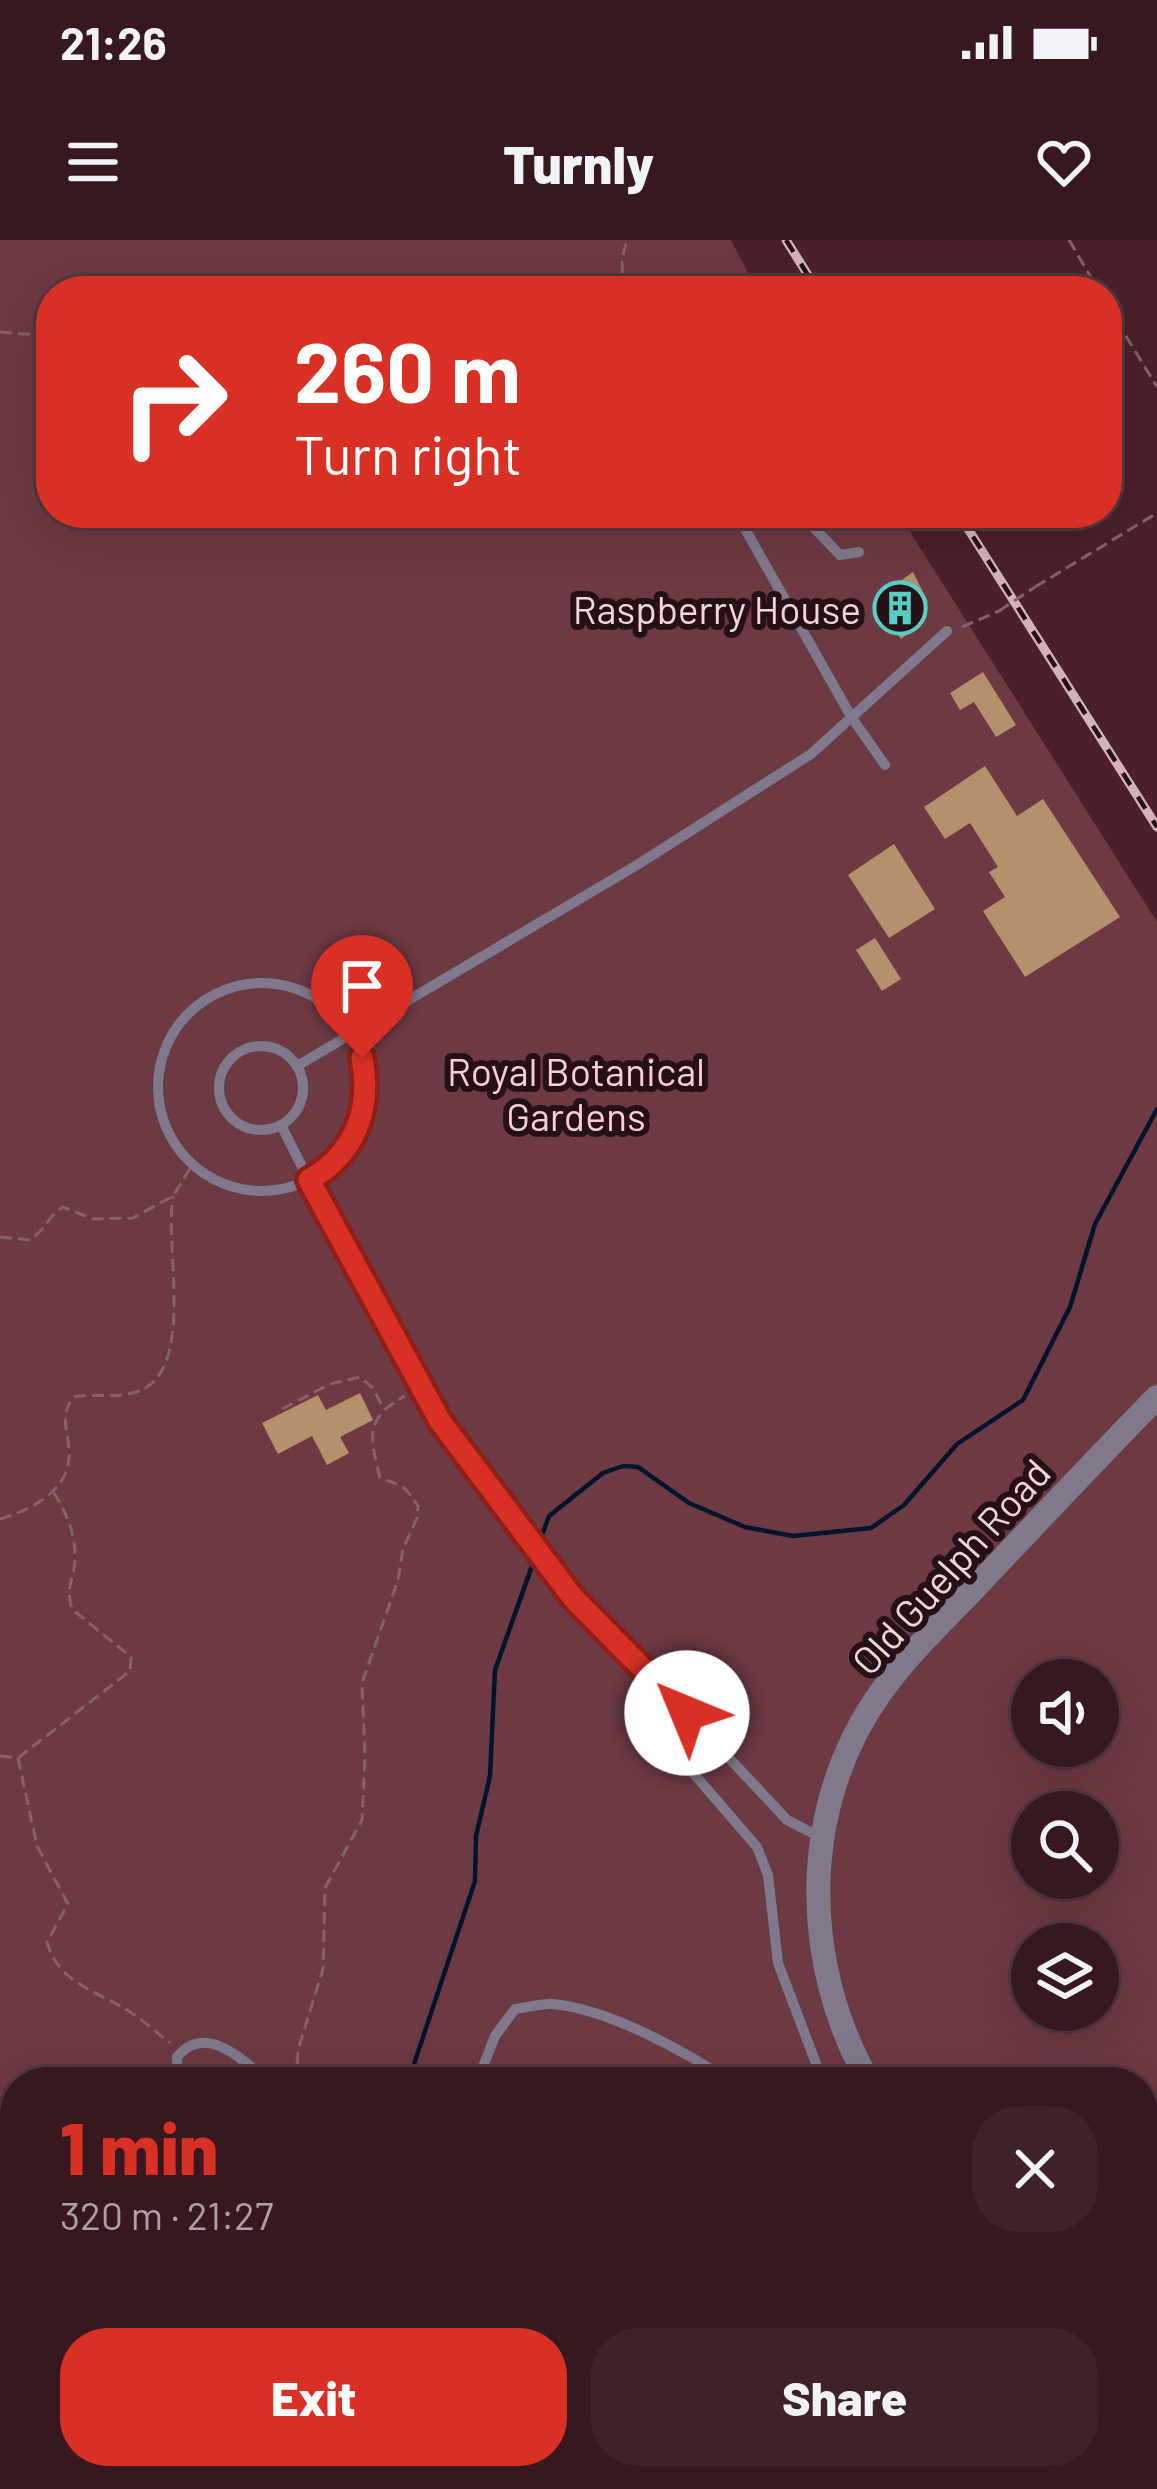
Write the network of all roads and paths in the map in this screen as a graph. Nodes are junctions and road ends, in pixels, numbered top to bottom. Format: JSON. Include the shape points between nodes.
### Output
{"nodes":[{"id":1,"x":627,"y":240,"type":"edge"},
{"id":2,"x":1069,"y":240,"type":"edge"},
{"id":3,"x":623,"y":276,"type":"edge"},
{"id":4,"x":1090,"y":276,"type":"edge"},
{"id":5,"x":1122,"y":330,"type":"edge"},
{"id":6,"x":0,"y":332,"type":"edge"},
{"id":7,"x":36,"y":335,"type":"edge"},
{"id":8,"x":1157,"y":387,"type":"edge"},
{"id":9,"x":1157,"y":513,"type":"edge"},
{"id":10,"x":744,"y":528,"type":"edge"},
{"id":11,"x":814,"y":528,"type":"edge"},
{"id":12,"x":859,"y":552,"type":"dead end"},
{"id":13,"x":947,"y":632,"type":"joint"},
{"id":14,"x":852,"y":718,"type":"junction"},
{"id":15,"x":885,"y":765,"type":"dead end"},
{"id":16,"x":351,"y":1034,"type":"junction"},
{"id":17,"x":297,"y":1066,"type":"junction"},
{"id":18,"x":281,"y":1125,"type":"junction"},
{"id":19,"x":192,"y":1165,"type":"junction"},
{"id":20,"x":309,"y":1180,"type":"junction"},
{"id":21,"x":172,"y":1196,"type":"junction"},
{"id":22,"x":0,"y":1238,"type":"edge"},
{"id":23,"x":421,"y":1387,"type":"junction"},
{"id":24,"x":1157,"y":1397,"type":"edge"},
{"id":25,"x":383,"y":1408,"type":"junction"},
{"id":26,"x":282,"y":1409,"type":"dead end"},
{"id":27,"x":53,"y":1492,"type":"junction"},
{"id":28,"x":0,"y":1519,"type":"edge"},
{"id":29,"x":0,"y":1756,"type":"edge"},
{"id":30,"x":18,"y":1758,"type":"junction"},
{"id":31,"x":657,"y":1763,"type":"dead end"},
{"id":32,"x":821,"y":1838,"type":"junction"},
{"id":33,"x":181,"y":2052,"type":"junction"},
{"id":34,"x":177,"y":2067,"type":"edge"},
{"id":35,"x":251,"y":2067,"type":"edge"},
{"id":36,"x":297,"y":2067,"type":"edge"},
{"id":37,"x":482,"y":2067,"type":"edge"},
{"id":38,"x":709,"y":2067,"type":"edge"},
{"id":39,"x":816,"y":2067,"type":"edge"},
{"id":40,"x":861,"y":2067,"type":"edge"}],
"edges":[{"from":1,"to":3,"type":"path"},
{"from":2,"to":4,"type":"path"},
{"from":5,"to":8,"type":"path"},
{"from":6,"to":7,"type":"path"},
{"from":9,"to":13,"type":"path","bridge":true,"via":[[998,611]]},
{"from":10,"to":14,"type":"lane"},
{"from":11,"to":12,"type":"lane","via":[[840,555]]},
{"from":13,"to":14,"type":"lane"},
{"from":14,"to":15,"type":"lane"},
{"from":14,"to":16,"type":"lane","via":[[812,754],[656,853]]},
{"from":16,"to":17,"type":"lane"},
{"from":16,"to":19,"type":"lane","via":[[319,1000],[275,984],[230,988],[190,1012],[164,1051],[158,1097],[172,1141]]},
{"from":16,"to":20,"type":"lane","via":[[364,1071],[363,1110],[340,1156]]},
{"from":17,"to":18,"type":"lane","via":[[301,1102]]},
{"from":17,"to":18,"type":"lane","via":[[277,1049],[251,1047],[229,1060],[220,1078],[219,1097],[232,1120],[256,1130]]},
{"from":18,"to":20,"type":"lane"},
{"from":19,"to":20,"type":"lane","via":[[248,1191]]},
{"from":19,"to":21,"type":"path"},
{"from":20,"to":23,"type":"lane"},
{"from":21,"to":22,"type":"path","via":[[134,1218],[93,1220],[63,1207],[30,1240]]},
{"from":21,"to":27,"type":"path","via":[[174,1331],[162,1375],[132,1394],[73,1397],[62,1418],[70,1457]]},
{"from":23,"to":25,"type":"path"},
{"from":23,"to":32,"type":"lane","via":[[574,1599],[668,1694],[666,1706],[687,1713],[787,1820]]},
{"from":24,"to":32,"type":"street","name":"Old Guelph Road","via":[[881,1692],[834,1788]]},
{"from":25,"to":26,"type":"path","via":[[360,1378]]},
{"from":25,"to":36,"type":"path","via":[[370,1445],[380,1478],[410,1493],[417,1518],[362,1684],[362,1820],[325,1888],[323,1970]]},
{"from":27,"to":28,"type":"path"},
{"from":27,"to":30,"type":"path","via":[[73,1532],[68,1600],[131,1657],[130,1671]]},
{"from":29,"to":30,"type":"path"},
{"from":30,"to":33,"type":"path","via":[[37,1846],[68,1904],[47,1942],[52,1962]]},
{"from":31,"to":39,"type":"lane","via":[[674,1758],[688,1767],[758,1847],[778,1963]]},
{"from":32,"to":40,"type":"street","name":"Old Guelph Road","via":[[826,1979]]},
{"from":33,"to":34,"type":"lane"},
{"from":33,"to":35,"type":"lane","via":[[206,2042]]},
{"from":37,"to":38,"type":"lane","via":[[515,2009],[552,2004],[618,2023]]}]}
